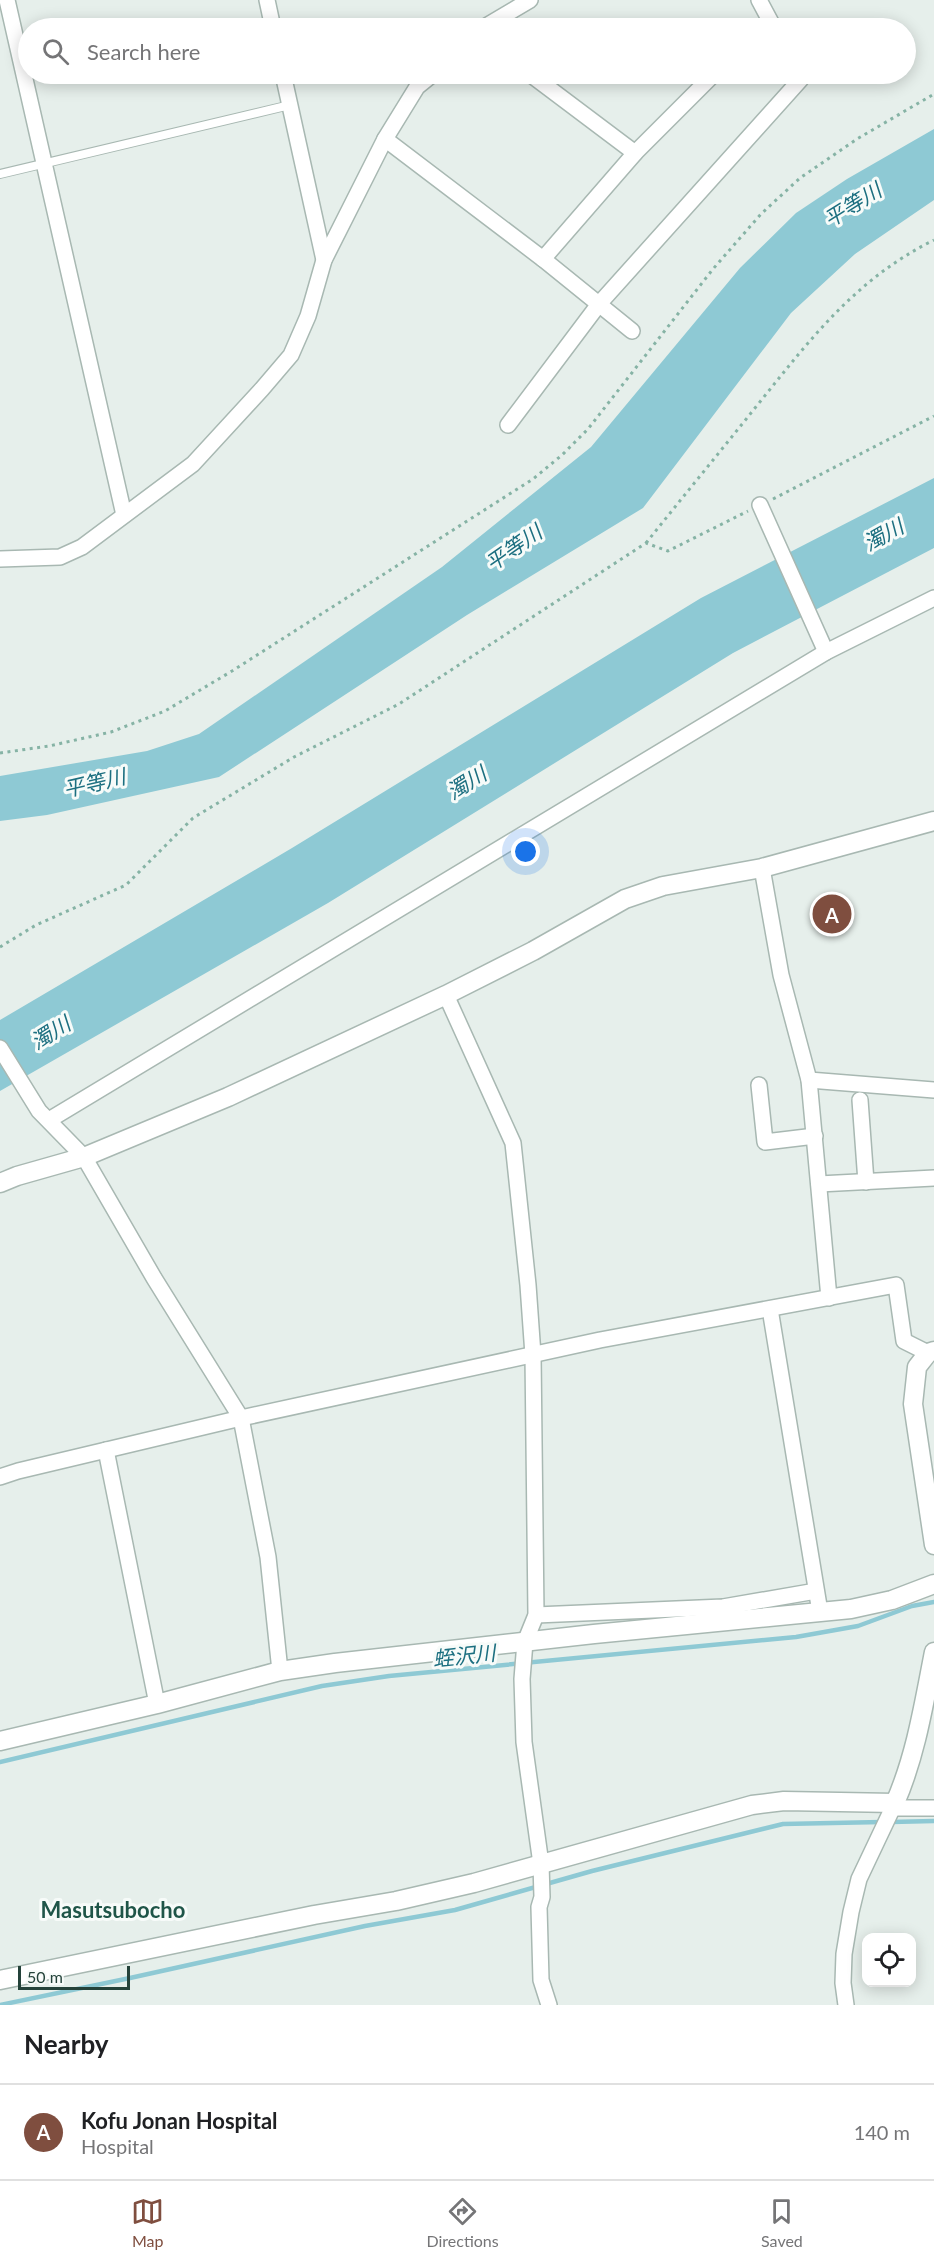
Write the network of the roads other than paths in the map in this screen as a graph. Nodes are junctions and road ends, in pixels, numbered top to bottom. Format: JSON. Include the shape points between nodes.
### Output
{"nodes":[{"id":1,"x":7,"y":0,"type":"edge"},
{"id":2,"x":267,"y":0,"type":"edge"},
{"id":3,"x":530,"y":0,"type":"edge"},
{"id":4,"x":759,"y":0,"type":"edge"},
{"id":5,"x":271,"y":18,"type":"edge"},
{"id":6,"x":500,"y":18,"type":"edge"},
{"id":7,"x":765,"y":18,"type":"edge"},
{"id":8,"x":18,"y":48,"type":"edge"},
{"id":9,"x":26,"y":84,"type":"edge"},
{"id":10,"x":285,"y":84,"type":"edge"},
{"id":11,"x":421,"y":84,"type":"edge"},
{"id":12,"x":543,"y":84,"type":"edge"},
{"id":13,"x":704,"y":84,"type":"edge"},
{"id":14,"x":797,"y":84,"type":"edge"},
{"id":15,"x":290,"y":105,"type":"junction"},
{"id":16,"x":385,"y":139,"type":"junction"},
{"id":17,"x":635,"y":153,"type":"junction"},
{"id":18,"x":45,"y":165,"type":"junction"},
{"id":19,"x":0,"y":174,"type":"edge"},
{"id":20,"x":324,"y":260,"type":"junction"},
{"id":21,"x":543,"y":260,"type":"junction"},
{"id":22,"x":599,"y":304,"type":"junction"},
{"id":23,"x":632,"y":331,"type":"dead end"},
{"id":24,"x":508,"y":425,"type":"dead end"},
{"id":25,"x":762,"y":512,"type":"road end"},
{"id":26,"x":124,"y":515,"type":"junction"},
{"id":27,"x":0,"y":559,"type":"edge"},
{"id":28,"x":934,"y":598,"type":"edge"},
{"id":29,"x":824,"y":647,"type":"junction"},
{"id":30,"x":934,"y":821,"type":"edge"},
{"id":31,"x":762,"y":868,"type":"junction"},
{"id":32,"x":446,"y":995,"type":"junction"},
{"id":33,"x":0,"y":1048,"type":"edge"},
{"id":34,"x":809,"y":1080,"type":"junction"},
{"id":35,"x":759,"y":1085,"type":"dead end"},
{"id":36,"x":934,"y":1090,"type":"edge"},
{"id":37,"x":860,"y":1100,"type":"dead end"},
{"id":38,"x":44,"y":1115,"type":"junction"},
{"id":39,"x":814,"y":1136,"type":"junction"},
{"id":40,"x":84,"y":1157,"type":"junction"},
{"id":41,"x":934,"y":1178,"type":"edge"},
{"id":42,"x":866,"y":1182,"type":"junction"},
{"id":43,"x":0,"y":1183,"type":"edge"},
{"id":44,"x":819,"y":1184,"type":"junction"},
{"id":45,"x":829,"y":1298,"type":"junction"},
{"id":46,"x":770,"y":1308,"type":"junction"},
{"id":47,"x":931,"y":1352,"type":"edge"},
{"id":48,"x":533,"y":1354,"type":"junction"},
{"id":49,"x":241,"y":1418,"type":"junction"},
{"id":50,"x":106,"y":1450,"type":"junction"},
{"id":51,"x":0,"y":1477,"type":"edge"},
{"id":52,"x":934,"y":1545,"type":"edge"},
{"id":53,"x":934,"y":1584,"type":"edge"},
{"id":54,"x":816,"y":1591,"type":"junction"},
{"id":55,"x":746,"y":1611,"type":"junction"},
{"id":56,"x":820,"y":1612,"type":"junction"},
{"id":57,"x":536,"y":1616,"type":"junction"},
{"id":58,"x":524,"y":1648,"type":"junction"},
{"id":59,"x":934,"y":1652,"type":"edge"},
{"id":60,"x":280,"y":1671,"type":"junction"},
{"id":61,"x":157,"y":1704,"type":"junction"},
{"id":62,"x":0,"y":1741,"type":"edge"},
{"id":63,"x":892,"y":1807,"type":"junction"},
{"id":64,"x":934,"y":1808,"type":"edge"},
{"id":65,"x":541,"y":1867,"type":"junction"},
{"id":66,"x":0,"y":1980,"type":"edge"},
{"id":67,"x":549,"y":2005,"type":"edge"},
{"id":68,"x":846,"y":2005,"type":"edge"}],
"edges":[{"from":1,"to":8,"type":"street"},
{"from":2,"to":5,"type":"street"},
{"from":3,"to":6,"type":"street"},
{"from":4,"to":7,"type":"street"},
{"from":9,"to":18,"type":"street"},
{"from":10,"to":15,"type":"street"},
{"from":11,"to":16,"type":"street"},
{"from":12,"to":17,"type":"street"},
{"from":13,"to":17,"type":"street"},
{"from":14,"to":22,"type":"street"},
{"from":15,"to":18,"type":"lane"},
{"from":15,"to":20,"type":"street"},
{"from":16,"to":20,"type":"street"},
{"from":16,"to":21,"type":"street"},
{"from":17,"to":21,"type":"street"},
{"from":18,"to":19,"type":"lane"},
{"from":18,"to":26,"type":"street"},
{"from":20,"to":26,"type":"street","via":[[308,316],[291,356],[193,464]]},
{"from":21,"to":22,"type":"street"},
{"from":22,"to":23,"type":"street"},
{"from":22,"to":24,"type":"street"},
{"from":25,"to":29,"type":"street"},
{"from":26,"to":27,"type":"street","via":[[82,547],[60,557]]},
{"from":28,"to":29,"type":"street"},
{"from":29,"to":38,"type":"street"},
{"from":30,"to":31,"type":"street"},
{"from":31,"to":32,"type":"street","via":[[663,886],[625,899]]},
{"from":31,"to":34,"type":"street","via":[[781,975]]},
{"from":32,"to":40,"type":"street","via":[[228,1098]]},
{"from":32,"to":48,"type":"street","via":[[513,1143]]},
{"from":33,"to":38,"type":"street"},
{"from":34,"to":36,"type":"street"},
{"from":34,"to":39,"type":"street"},
{"from":35,"to":39,"type":"street","via":[[765,1142]]},
{"from":37,"to":42,"type":"street"},
{"from":38,"to":40,"type":"street"},
{"from":39,"to":44,"type":"street"},
{"from":40,"to":43,"type":"street"},
{"from":40,"to":49,"type":"street"},
{"from":41,"to":42,"type":"street"},
{"from":42,"to":44,"type":"street"},
{"from":44,"to":45,"type":"street"},
{"from":45,"to":46,"type":"street"},
{"from":45,"to":47,"type":"street","via":[[896,1285],[904,1341]]},
{"from":46,"to":48,"type":"street"},
{"from":46,"to":54,"type":"street"},
{"from":47,"to":52,"type":"street","via":[[917,1367],[913,1404]]},
{"from":48,"to":49,"type":"street"},
{"from":48,"to":57,"type":"street"},
{"from":49,"to":50,"type":"street"},
{"from":49,"to":60,"type":"street","via":[[268,1557]]},
{"from":50,"to":51,"type":"street"},
{"from":50,"to":61,"type":"street"},
{"from":53,"to":56,"type":"street","via":[[892,1600],[851,1610]]},
{"from":54,"to":55,"type":"street"},
{"from":54,"to":56,"type":"street"},
{"from":55,"to":56,"type":"street"},
{"from":55,"to":57,"type":"street","via":[[723,1607]]},
{"from":55,"to":58,"type":"street"},
{"from":57,"to":58,"type":"street"},
{"from":58,"to":60,"type":"street"},
{"from":58,"to":65,"type":"street","via":[[524,1742]]},
{"from":59,"to":63,"type":"street","via":[[907,1775]]},
{"from":60,"to":61,"type":"street"},
{"from":61,"to":62,"type":"street"},
{"from":63,"to":64,"type":"street"},
{"from":63,"to":65,"type":"street","via":[[784,1801],[752,1805]]},
{"from":63,"to":68,"type":"street","via":[[859,1879],[849,1918],[843,1983]]},
{"from":65,"to":66,"type":"street","via":[[387,1904],[314,1915]]},
{"from":65,"to":67,"type":"street","via":[[541,1980]]}]}
